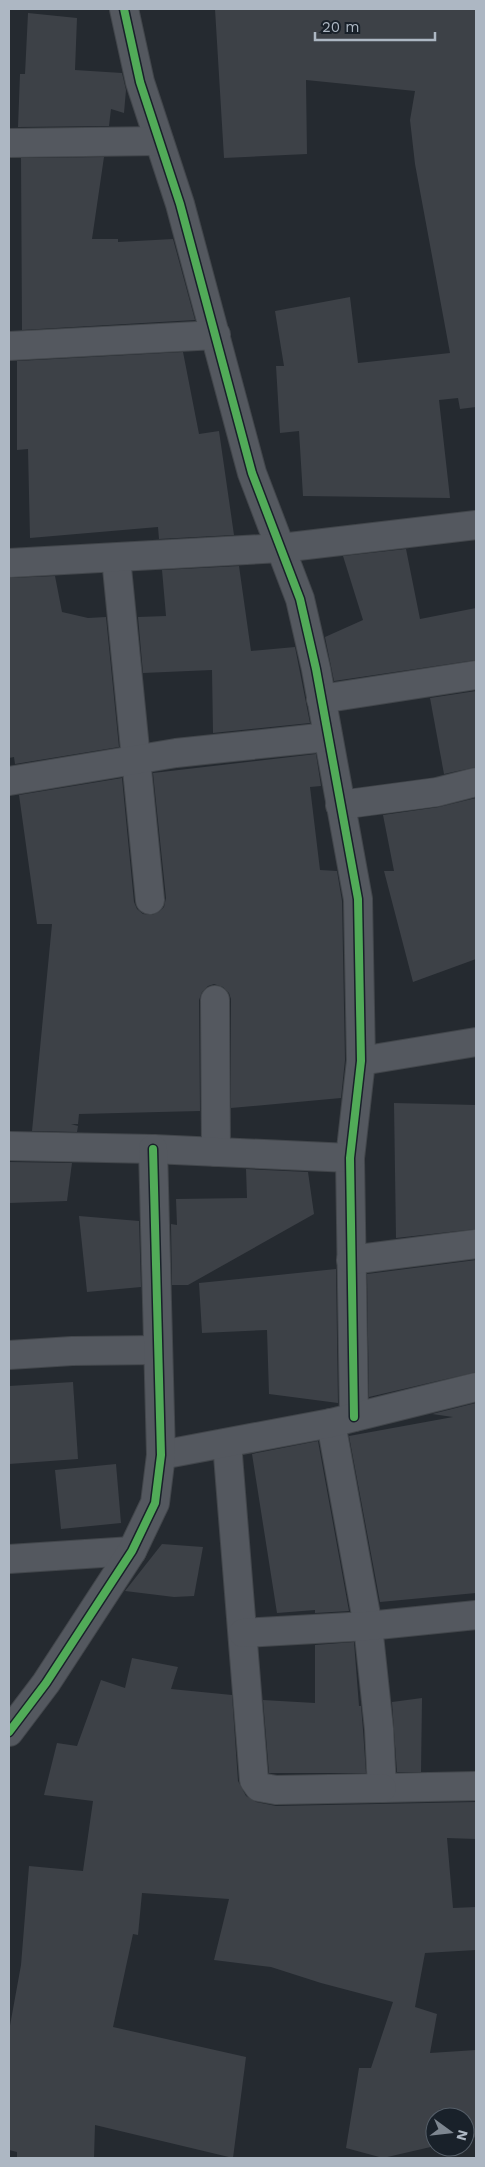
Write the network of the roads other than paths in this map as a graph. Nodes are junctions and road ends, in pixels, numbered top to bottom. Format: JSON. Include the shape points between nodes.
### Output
{"nodes":[{"id":1,"x":124,"y":9,"type":"edge"},
{"id":2,"x":160,"y":141,"type":"junction"},
{"id":3,"x":9,"y":142,"type":"edge"},
{"id":4,"x":216,"y":335,"type":"junction"},
{"id":5,"x":9,"y":346,"type":"edge"},
{"id":6,"x":476,"y":525,"type":"edge"},
{"id":7,"x":281,"y":548,"type":"junction"},
{"id":8,"x":116,"y":558,"type":"junction"},
{"id":9,"x":9,"y":563,"type":"edge"},
{"id":10,"x":476,"y":675,"type":"edge"},
{"id":11,"x":321,"y":699,"type":"junction"},
{"id":12,"x":328,"y":737,"type":"junction"},
{"id":13,"x":135,"y":761,"type":"junction"},
{"id":14,"x":9,"y":781,"type":"edge"},
{"id":15,"x":476,"y":782,"type":"edge"},
{"id":16,"x":340,"y":805,"type":"junction"},
{"id":17,"x":150,"y":900,"type":"dead end"},
{"id":18,"x":215,"y":1000,"type":"dead end"},
{"id":19,"x":476,"y":1042,"type":"edge"},
{"id":20,"x":361,"y":1061,"type":"junction"},
{"id":21,"x":9,"y":1146,"type":"edge"},
{"id":22,"x":153,"y":1149,"type":"junction"},
{"id":23,"x":216,"y":1152,"type":"junction"},
{"id":24,"x":350,"y":1158,"type":"junction"},
{"id":25,"x":476,"y":1244,"type":"edge"},
{"id":26,"x":351,"y":1260,"type":"junction"},
{"id":27,"x":157,"y":1350,"type":"junction"},
{"id":28,"x":9,"y":1355,"type":"edge"},
{"id":29,"x":476,"y":1388,"type":"edge"},
{"id":30,"x":343,"y":1420,"type":"junction"},
{"id":31,"x":227,"y":1443,"type":"junction"},
{"id":32,"x":161,"y":1455,"type":"junction"},
{"id":33,"x":132,"y":1551,"type":"junction"},
{"id":34,"x":9,"y":1559,"type":"edge"},
{"id":35,"x":476,"y":1615,"type":"edge"},
{"id":36,"x":368,"y":1626,"type":"junction"},
{"id":37,"x":242,"y":1633,"type":"junction"},
{"id":38,"x":9,"y":1732,"type":"edge"},
{"id":39,"x":476,"y":1786,"type":"edge"},
{"id":40,"x":382,"y":1788,"type":"junction"}],
"edges":[{"from":1,"to":2,"type":"street","via":[[140,82]]},
{"from":2,"to":3,"type":"street"},
{"from":2,"to":4,"type":"street"},
{"from":4,"to":5,"type":"street"},
{"from":4,"to":7,"type":"street","via":[[252,473]]},
{"from":6,"to":7,"type":"street"},
{"from":7,"to":8,"type":"street"},
{"from":7,"to":11,"type":"street","via":[[300,599]]},
{"from":8,"to":9,"type":"street"},
{"from":8,"to":13,"type":"street"},
{"from":10,"to":11,"type":"street"},
{"from":11,"to":12,"type":"street"},
{"from":12,"to":13,"type":"street","via":[[176,753]]},
{"from":12,"to":16,"type":"street"},
{"from":13,"to":14,"type":"street"},
{"from":13,"to":17,"type":"street"},
{"from":15,"to":16,"type":"street","via":[[437,792]]},
{"from":16,"to":20,"type":"street","via":[[358,899]]},
{"from":18,"to":23,"type":"street"},
{"from":19,"to":20,"type":"street"},
{"from":20,"to":24,"type":"street"},
{"from":21,"to":22,"type":"street"},
{"from":22,"to":23,"type":"street"},
{"from":22,"to":27,"type":"street"},
{"from":23,"to":24,"type":"street"},
{"from":24,"to":26,"type":"street"},
{"from":25,"to":26,"type":"street"},
{"from":26,"to":30,"type":"street"},
{"from":27,"to":28,"type":"street"},
{"from":27,"to":32,"type":"street"},
{"from":29,"to":30,"type":"street"},
{"from":30,"to":31,"type":"street"},
{"from":30,"to":36,"type":"street"},
{"from":31,"to":32,"type":"street"},
{"from":31,"to":37,"type":"street"},
{"from":32,"to":33,"type":"street","via":[[155,1503]]},
{"from":33,"to":34,"type":"street"},
{"from":33,"to":38,"type":"street","via":[[46,1683]]},
{"from":35,"to":36,"type":"street"},
{"from":36,"to":37,"type":"street"},
{"from":36,"to":40,"type":"street"},
{"from":37,"to":40,"type":"street","via":[[254,1780],[259,1787],[276,1790]]},
{"from":39,"to":40,"type":"street"}]}
